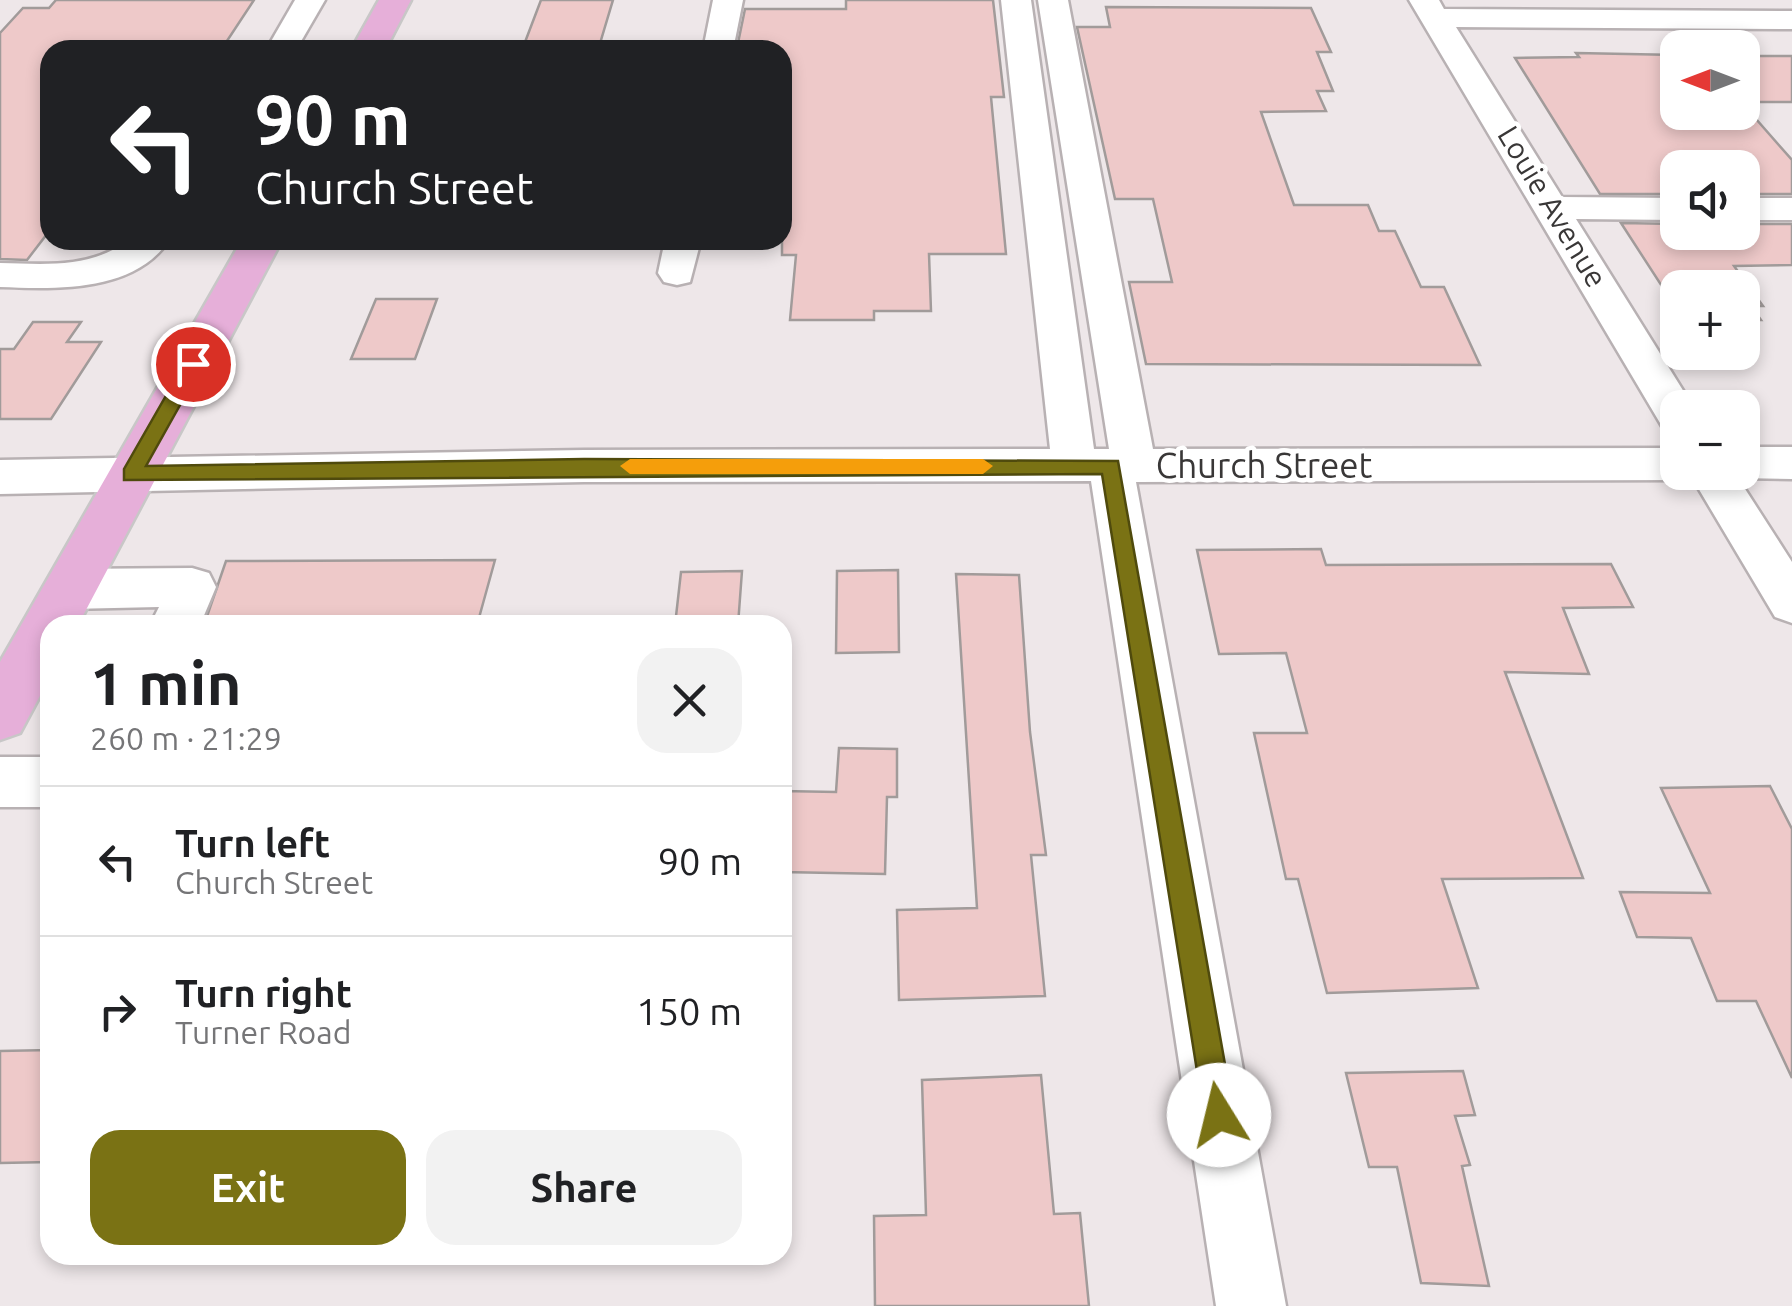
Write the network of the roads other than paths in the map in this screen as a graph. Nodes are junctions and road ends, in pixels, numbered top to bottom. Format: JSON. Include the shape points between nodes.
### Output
{"nodes":[{"id":1,"x":310,"y":0,"type":"edge"},
{"id":2,"x":395,"y":0,"type":"edge"},
{"id":3,"x":728,"y":0,"type":"edge"},
{"id":4,"x":1016,"y":0,"type":"edge"},
{"id":5,"x":1053,"y":0,"type":"edge"},
{"id":6,"x":1430,"y":9,"type":"edge"},
{"id":7,"x":1792,"y":20,"type":"edge"},
{"id":8,"x":287,"y":40,"type":"edge"},
{"id":9,"x":373,"y":40,"type":"edge"},
{"id":10,"x":720,"y":40,"type":"edge"},
{"id":11,"x":1554,"y":208,"type":"junction"},
{"id":12,"x":1660,"y":208,"type":"edge"},
{"id":13,"x":1760,"y":209,"type":"edge"},
{"id":14,"x":1792,"y":209,"type":"edge"},
{"id":15,"x":137,"y":250,"type":"edge"},
{"id":16,"x":256,"y":250,"type":"edge"},
{"id":17,"x":0,"y":275,"type":"edge"},
{"id":18,"x":1662,"y":390,"type":"edge"},
{"id":19,"x":1760,"y":463,"type":"edge"},
{"id":20,"x":1792,"y":463,"type":"edge"},
{"id":21,"x":1660,"y":464,"type":"edge"},
{"id":22,"x":1107,"y":466,"type":"junction"},
{"id":23,"x":131,"y":474,"type":"junction"},
{"id":24,"x":0,"y":476,"type":"edge"},
{"id":25,"x":1722,"y":490,"type":"edge"},
{"id":26,"x":69,"y":588,"type":"junction"},
{"id":27,"x":1792,"y":603,"type":"edge"},
{"id":28,"x":54,"y":615,"type":"edge"},
{"id":29,"x":179,"y":615,"type":"edge"},
{"id":30,"x":40,"y":641,"type":"edge"},
{"id":31,"x":0,"y":715,"type":"edge"},
{"id":32,"x":0,"y":782,"type":"edge"},
{"id":33,"x":40,"y":782,"type":"edge"},
{"id":34,"x":1251,"y":1306,"type":"edge"}],
"edges":[{"from":1,"to":8,"type":"street"},
{"from":2,"to":9,"type":"main road"},
{"from":3,"to":10,"type":"street"},
{"from":4,"to":22,"type":"street"},
{"from":5,"to":22,"type":"street"},
{"from":6,"to":7,"type":"street"},
{"from":6,"to":11,"type":"street","name":"Louie Avenue"},
{"from":11,"to":12,"type":"street"},
{"from":11,"to":18,"type":"street","name":"Louie Avenue"},
{"from":13,"to":14,"type":"street"},
{"from":15,"to":17,"type":"street","via":[[110,269],[79,276]]},
{"from":16,"to":23,"type":"main road"},
{"from":19,"to":20,"type":"street"},
{"from":21,"to":22,"type":"street","name":"Church Street"},
{"from":22,"to":23,"type":"street","name":"Church Street"},
{"from":22,"to":34,"type":"street"},
{"from":23,"to":24,"type":"street","name":"Church Street"},
{"from":23,"to":26,"type":"main road"},
{"from":25,"to":27,"type":"street"},
{"from":26,"to":28,"type":"main road"},
{"from":26,"to":29,"type":"street","via":[[192,587]]},
{"from":30,"to":31,"type":"main road"},
{"from":32,"to":33,"type":"street"}]}
